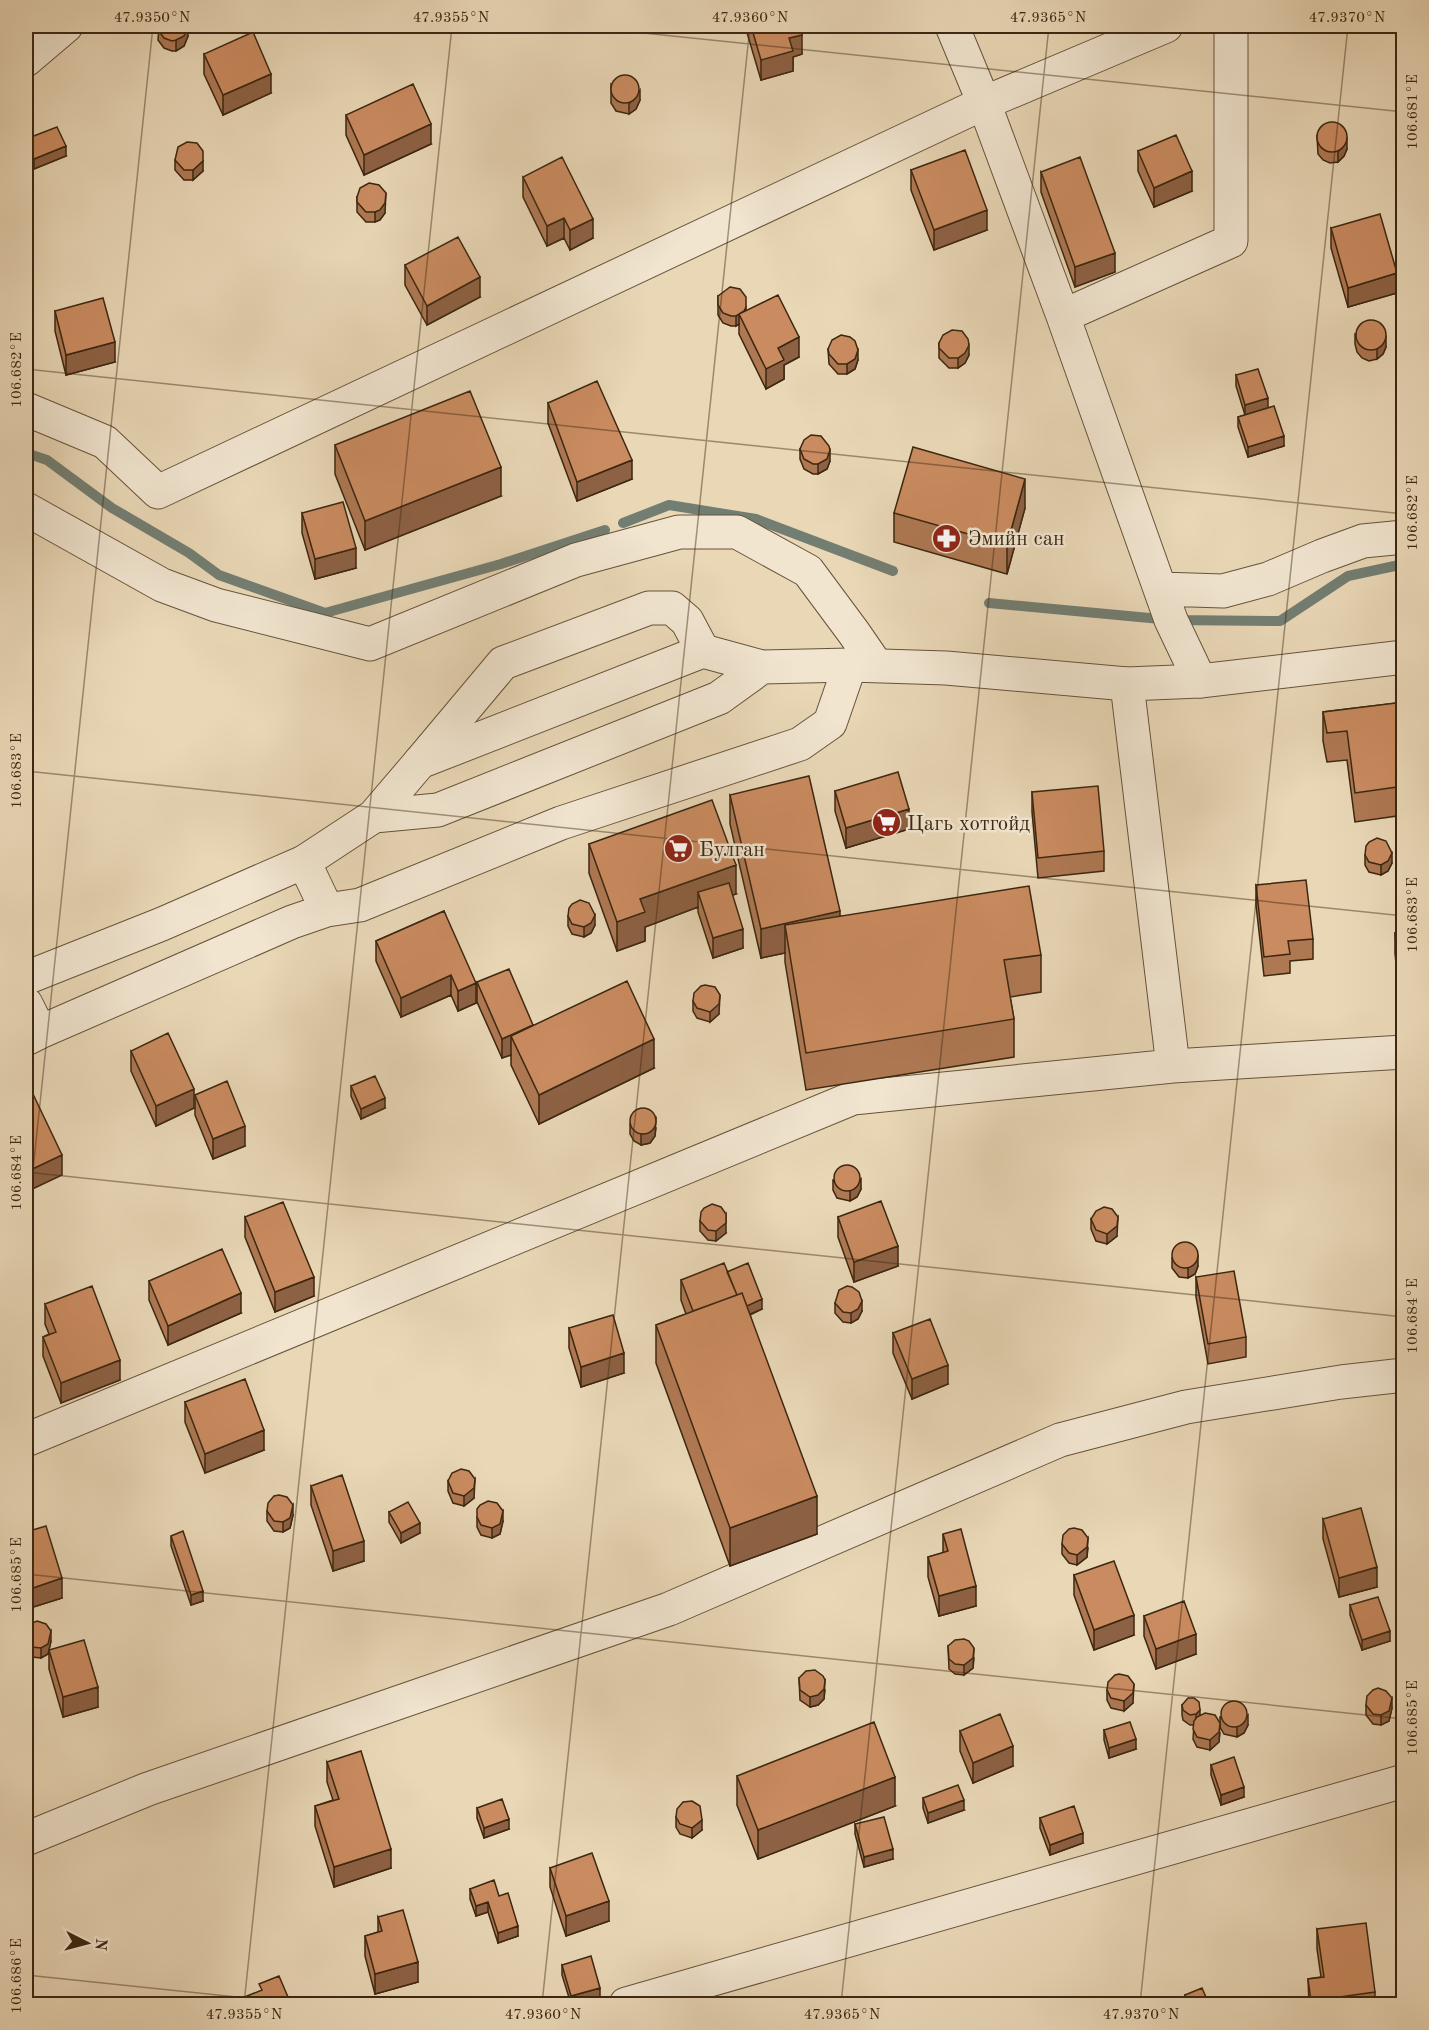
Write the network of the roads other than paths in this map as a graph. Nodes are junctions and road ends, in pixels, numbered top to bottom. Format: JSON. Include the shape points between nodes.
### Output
{"nodes":[{"id":1,"x":66,"y":26,"type":"edge"},
{"id":2,"x":952,"y":26,"type":"edge"},
{"id":3,"x":1166,"y":26,"type":"edge"},
{"id":4,"x":1231,"y":26,"type":"edge"},
{"id":5,"x":26,"y":60,"type":"edge"},
{"id":6,"x":984,"y":103,"type":"junction"},
{"id":7,"x":1063,"y":316,"type":"junction"},
{"id":8,"x":26,"y":409,"type":"edge"},
{"id":9,"x":26,"y":509,"type":"edge"},
{"id":10,"x":1404,"y":537,"type":"edge"},
{"id":11,"x":1160,"y":589,"type":"junction"},
{"id":12,"x":702,"y":651,"type":"junction"},
{"id":13,"x":1404,"y":657,"type":"edge"},
{"id":14,"x":863,"y":665,"type":"junction"},
{"id":15,"x":762,"y":667,"type":"junction"},
{"id":16,"x":1200,"y":681,"type":"junction"},
{"id":17,"x":1127,"y":684,"type":"junction"},
{"id":18,"x":420,"y":762,"type":"junction"},
{"id":19,"x":375,"y":816,"type":"junction"},
{"id":20,"x":304,"y":862,"type":"junction"},
{"id":21,"x":327,"y":910,"type":"junction"},
{"id":22,"x":26,"y":978,"type":"edge"},
{"id":23,"x":30,"y":1025,"type":"edge"},
{"id":24,"x":1404,"y":1052,"type":"edge"},
{"id":25,"x":1173,"y":1066,"type":"junction"},
{"id":26,"x":1404,"y":1375,"type":"edge"},
{"id":27,"x":26,"y":1440,"type":"edge"},
{"id":28,"x":1404,"y":1781,"type":"edge"},
{"id":29,"x":26,"y":1839,"type":"edge"},
{"id":30,"x":626,"y":2004,"type":"edge"}],
"edges":[{"from":1,"to":5,"type":"street"},
{"from":2,"to":6,"type":"street"},
{"from":3,"to":6,"type":"street"},
{"from":4,"to":7,"type":"street","via":[[1231,241]]},
{"from":6,"to":7,"type":"street"},
{"from":6,"to":8,"type":"street","via":[[158,492],[105,442]]},
{"from":7,"to":11,"type":"street"},
{"from":9,"to":14,"type":"street","via":[[162,585],[216,605],[370,644],[576,560],[679,532],[736,532],[808,571],[854,633]]},
{"from":10,"to":11,"type":"street","via":[[1363,541],[1268,579],[1223,591]]},
{"from":11,"to":16,"type":"street"},
{"from":12,"to":15,"type":"street"},
{"from":12,"to":18,"type":"street"},
{"from":12,"to":18,"type":"street","via":[[687,621],[672,608],[649,608],[503,663]]},
{"from":13,"to":16,"type":"street"},
{"from":14,"to":15,"type":"street"},
{"from":14,"to":17,"type":"street"},
{"from":14,"to":21,"type":"street","via":[[830,723],[800,744],[561,823],[360,905]]},
{"from":15,"to":19,"type":"street","via":[[718,698],[438,810]]},
{"from":16,"to":17,"type":"street"},
{"from":17,"to":25,"type":"street"},
{"from":18,"to":19,"type":"street"},
{"from":19,"to":20,"type":"street"},
{"from":20,"to":21,"type":"street"},
{"from":20,"to":22,"type":"street"},
{"from":21,"to":23,"type":"street"},
{"from":24,"to":25,"type":"street"},
{"from":25,"to":27,"type":"street","via":[[853,1098]]},
{"from":26,"to":29,"type":"street","via":[[1186,1407],[1060,1440],[669,1609],[148,1789]]},
{"from":28,"to":30,"type":"street"}]}
